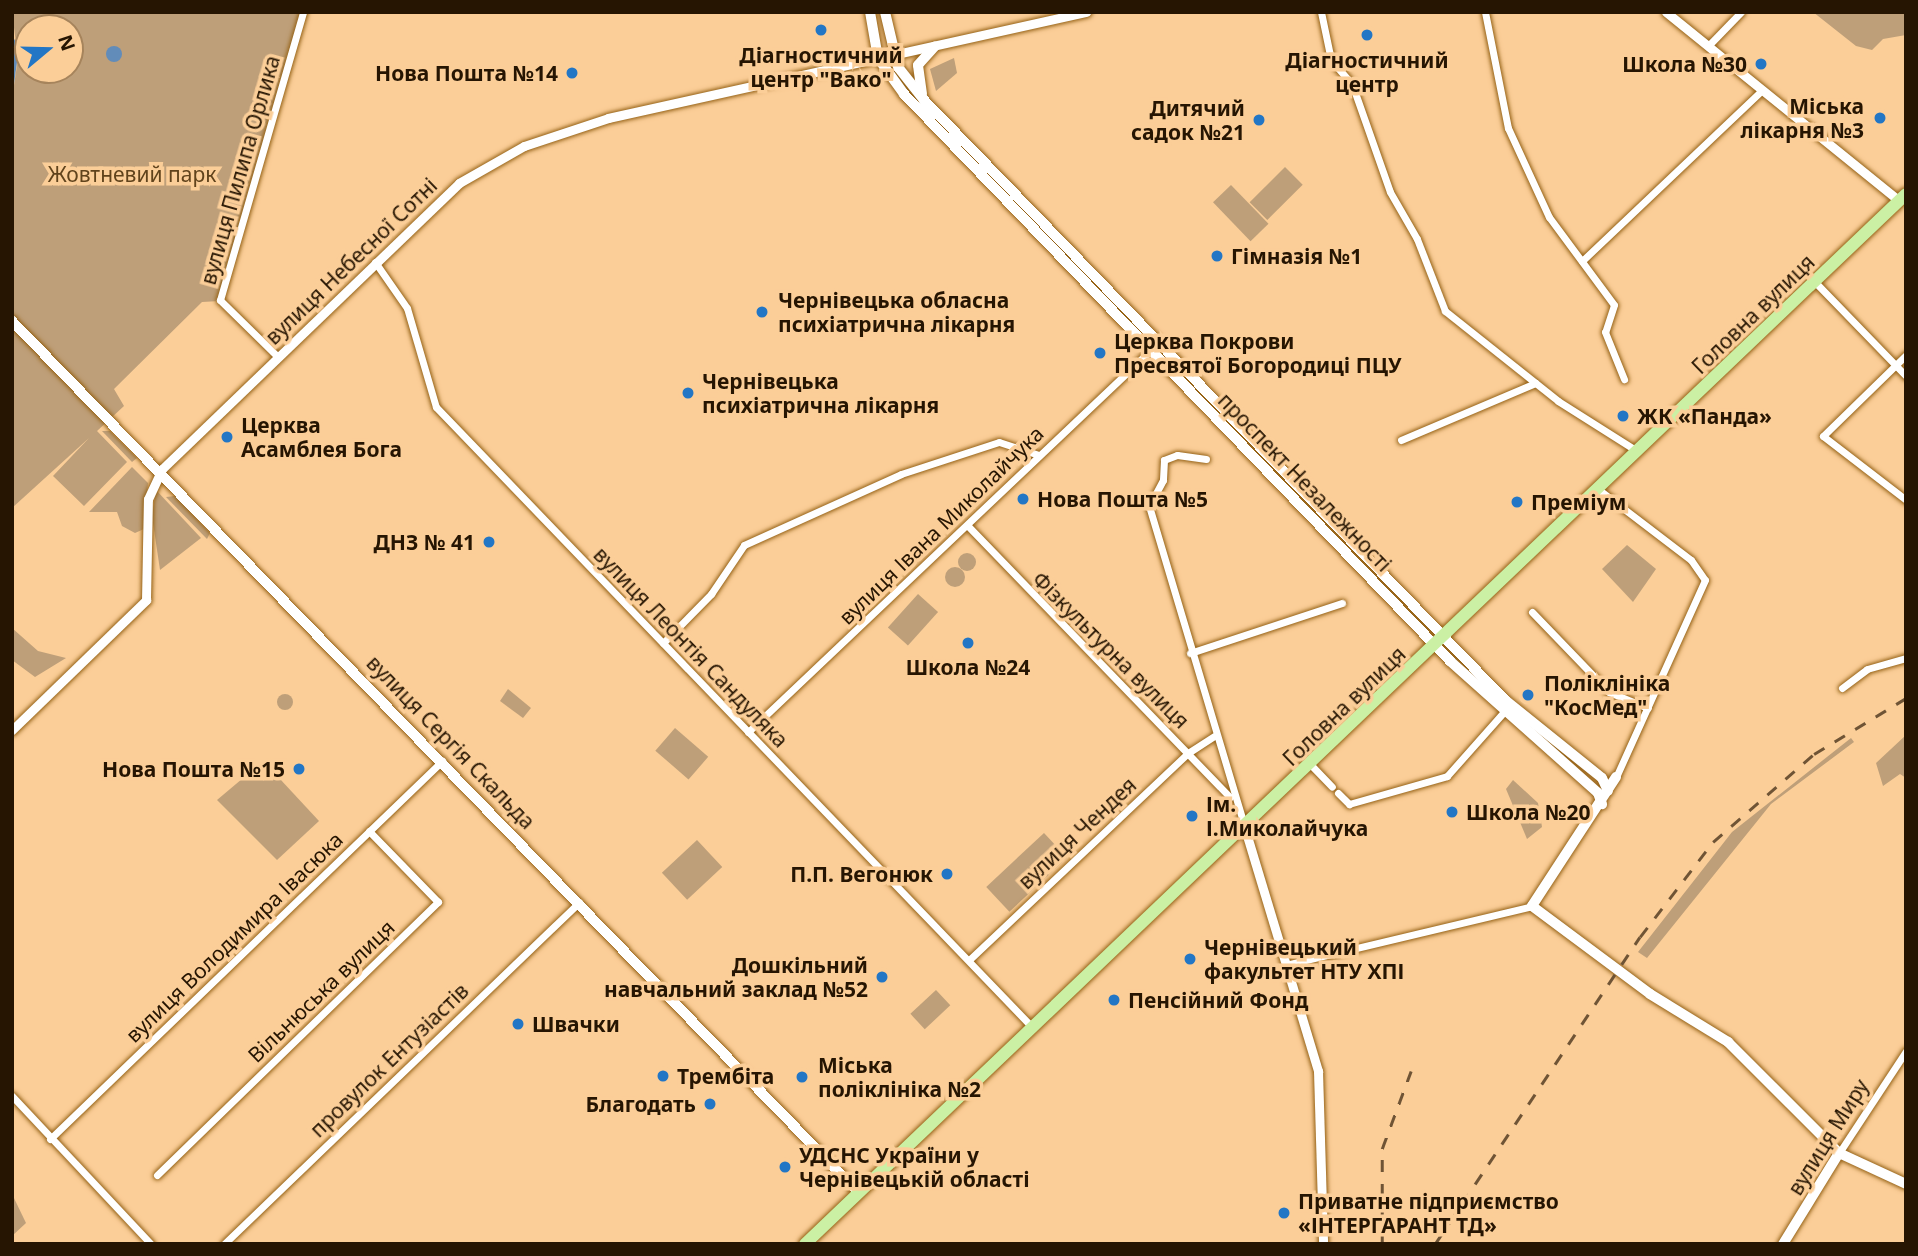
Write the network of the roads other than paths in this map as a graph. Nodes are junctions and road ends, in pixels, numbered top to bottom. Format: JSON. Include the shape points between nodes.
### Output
{"nodes":[{"id":1,"x":303,"y":12,"type":"edge"},
{"id":2,"x":870,"y":12,"type":"edge"},
{"id":3,"x":885,"y":12,"type":"edge"},
{"id":4,"x":1086,"y":12,"type":"edge"},
{"id":5,"x":1321,"y":12,"type":"edge"},
{"id":6,"x":1485,"y":12,"type":"edge"},
{"id":7,"x":1666,"y":12,"type":"edge"},
{"id":8,"x":1741,"y":12,"type":"edge"},
{"id":9,"x":934,"y":46,"type":"junction"},
{"id":10,"x":1708,"y":46,"type":"junction"},
{"id":11,"x":893,"y":55,"type":"junction"},
{"id":12,"x":878,"y":58,"type":"junction"},
{"id":13,"x":1762,"y":90,"type":"junction"},
{"id":14,"x":924,"y":100,"type":"junction"},
{"id":15,"x":1902,"y":197,"type":"edge"},
{"id":16,"x":1582,"y":261,"type":"junction"},
{"id":17,"x":375,"y":262,"type":"junction"},
{"id":18,"x":1815,"y":282,"type":"junction"},
{"id":19,"x":12,"y":321,"type":"edge"},
{"id":20,"x":1154,"y":347,"type":"junction"},
{"id":21,"x":1906,"y":355,"type":"edge"},
{"id":22,"x":277,"y":356,"type":"junction"},
{"id":23,"x":1895,"y":365,"type":"junction"},
{"id":24,"x":1906,"y":376,"type":"edge"},
{"id":25,"x":1624,"y":379,"type":"dead end"},
{"id":26,"x":1535,"y":383,"type":"junction"},
{"id":27,"x":1401,"y":440,"type":"dead end"},
{"id":28,"x":1637,"y":451,"type":"junction"},
{"id":29,"x":1039,"y":456,"type":"junction"},
{"id":30,"x":1206,"y":459,"type":"dead end"},
{"id":31,"x":162,"y":469,"type":"junction"},
{"id":32,"x":1598,"y":489,"type":"junction"},
{"id":33,"x":1906,"y":500,"type":"edge"},
{"id":34,"x":968,"y":526,"type":"junction"},
{"id":35,"x":1342,"y":603,"type":"dead end"},
{"id":36,"x":1532,"y":612,"type":"dead end"},
{"id":37,"x":1440,"y":640,"type":"junction"},
{"id":38,"x":663,"y":643,"type":"junction"},
{"id":39,"x":1190,"y":653,"type":"junction"},
{"id":40,"x":1906,"y":659,"type":"edge"},
{"id":41,"x":1842,"y":688,"type":"dead end"},
{"id":42,"x":1648,"y":708,"type":"junction"},
{"id":43,"x":1502,"y":714,"type":"junction"},
{"id":44,"x":12,"y":730,"type":"edge"},
{"id":45,"x":748,"y":732,"type":"junction"},
{"id":46,"x":1214,"y":736,"type":"junction"},
{"id":47,"x":1188,"y":753,"type":"junction"},
{"id":48,"x":442,"y":761,"type":"junction"},
{"id":49,"x":1311,"y":765,"type":"junction"},
{"id":50,"x":1602,"y":778,"type":"junction"},
{"id":51,"x":1616,"y":778,"type":"junction"},
{"id":52,"x":1608,"y":791,"type":"junction"},
{"id":53,"x":1231,"y":798,"type":"junction"},
{"id":54,"x":1602,"y":804,"type":"junction"},
{"id":55,"x":1245,"y":829,"type":"junction"},
{"id":56,"x":369,"y":831,"type":"junction"},
{"id":57,"x":579,"y":902,"type":"junction"},
{"id":58,"x":1532,"y":906,"type":"junction"},
{"id":59,"x":969,"y":960,"type":"junction"},
{"id":60,"x":1285,"y":965,"type":"junction"},
{"id":61,"x":1032,"y":1027,"type":"junction"},
{"id":62,"x":1906,"y":1051,"type":"edge"},
{"id":63,"x":12,"y":1096,"type":"edge"},
{"id":64,"x":50,"y":1139,"type":"junction"},
{"id":65,"x":1839,"y":1153,"type":"junction"},
{"id":66,"x":158,"y":1175,"type":"dead end"},
{"id":67,"x":1906,"y":1184,"type":"edge"},
{"id":68,"x":859,"y":1193,"type":"junction"},
{"id":69,"x":151,"y":1244,"type":"edge"},
{"id":70,"x":224,"y":1244,"type":"edge"},
{"id":71,"x":805,"y":1244,"type":"edge"},
{"id":72,"x":1322,"y":1244,"type":"edge"},
{"id":73,"x":1783,"y":1244,"type":"edge"}],
"edges":[{"from":1,"to":22,"type":"street","name":"вулиця Пилипа Орлика","via":[[220,300]]},
{"from":2,"to":12,"type":"main road","name":"проспект Незалежності"},
{"from":3,"to":11,"type":"main road","name":"проспект Незалежності"},
{"from":4,"to":9,"type":"street","name":"вулиця Небесної Сотні"},
{"from":5,"to":26,"type":"street","via":[[1331,60],[1352,84],[1390,192],[1417,239],[1444,311]]},
{"from":6,"to":16,"type":"street","via":[[1503,107],[1527,178]]},
{"from":7,"to":10,"type":"street"},
{"from":8,"to":10,"type":"street"},
{"from":9,"to":11,"type":"street","name":"вулиця Небесної Сотні"},
{"from":9,"to":14,"type":"main road","via":[[916,72]]},
{"from":10,"to":13,"type":"street"},
{"from":11,"to":12,"type":"street","name":"вулиця Небесної Сотні"},
{"from":11,"to":14,"type":"main road","name":"проспект Незалежності"},
{"from":12,"to":17,"type":"street","name":"вулиця Небесної Сотні","via":[[608,118],[524,146],[444,194]]},
{"from":12,"to":20,"type":"main road","name":"проспект Незалежності","via":[[904,94]]},
{"from":13,"to":15,"type":"street"},
{"from":13,"to":16,"type":"street"},
{"from":14,"to":20,"type":"main road","name":"проспект Незалежності"},
{"from":15,"to":18,"type":"main road","name":"Головна вулиця"},
{"from":16,"to":25,"type":"street","via":[[1614,305],[1605,332]]},
{"from":17,"to":22,"type":"street","name":"вулиця Небесної Сотні"},
{"from":17,"to":38,"type":"street","name":"вулиця Леонтія Сандуляка","via":[[407,308],[436,407]]},
{"from":18,"to":23,"type":"street"},
{"from":18,"to":28,"type":"main road","name":"Головна вулиця"},
{"from":19,"to":31,"type":"main road","name":"вулиця Сергія Скальда"},
{"from":20,"to":29,"type":"street","name":"вулиця Івана Миколайчука"},
{"from":20,"to":37,"type":"main road","name":"проспект Незалежності"},
{"from":21,"to":23,"type":"street"},
{"from":22,"to":31,"type":"street","name":"вулиця Небесної Сотні"},
{"from":23,"to":24,"type":"street"},
{"from":23,"to":33,"type":"street","via":[[1823,436]]},
{"from":26,"to":27,"type":"street"},
{"from":26,"to":28,"type":"street"},
{"from":28,"to":32,"type":"main road","name":"Головна вулиця"},
{"from":29,"to":34,"type":"street","name":"вулиця Івана Миколайчука"},
{"from":29,"to":38,"type":"street","via":[[999,442],[901,474],[744,545],[711,594]]},
{"from":30,"to":39,"type":"street","via":[[1177,455],[1164,460],[1163,480],[1149,506]]},
{"from":31,"to":44,"type":"street","via":[[148,499],[146,600]]},
{"from":31,"to":48,"type":"main road","name":"вулиця Сергія Скальда"},
{"from":32,"to":37,"type":"main road","name":"Головна вулиця"},
{"from":32,"to":42,"type":"street","via":[[1692,560],[1705,580]]},
{"from":34,"to":45,"type":"street","name":"вулиця Івана Миколайчука"},
{"from":34,"to":47,"type":"street","name":"Фізкультурна вулиця"},
{"from":35,"to":39,"type":"street"},
{"from":36,"to":42,"type":"street","via":[[1609,692]]},
{"from":37,"to":43,"type":"main road","name":"проспект Незалежності"},
{"from":37,"to":49,"type":"main road","name":"Головна вулиця"},
{"from":37,"to":50,"type":"main road","name":"проспект Незалежності"},
{"from":38,"to":45,"type":"street","name":"вулиця Леонтія Сандуляка"},
{"from":39,"to":46,"type":"street"},
{"from":40,"to":41,"type":"street","via":[[1867,670]]},
{"from":42,"to":51,"type":"street"},
{"from":43,"to":49,"type":"street","via":[[1447,776],[1349,804]]},
{"from":43,"to":54,"type":"main road","name":"проспект Незалежності","via":[[1598,793]]},
{"from":45,"to":59,"type":"street","name":"вулиця Леонтія Сандуляка"},
{"from":46,"to":47,"type":"street","name":"вулиця Чендея"},
{"from":46,"to":53,"type":"street"},
{"from":47,"to":53,"type":"street","name":"Фізкультурна вулиця"},
{"from":47,"to":59,"type":"street","name":"вулиця Чендея"},
{"from":48,"to":56,"type":"street","name":"вулиця Володимира Івасюка"},
{"from":48,"to":57,"type":"main road","name":"вулиця Сергія Скальда"},
{"from":49,"to":55,"type":"main road","name":"Головна вулиця"},
{"from":50,"to":51,"type":"main road"},
{"from":50,"to":52,"type":"main road","name":"проспект Незалежності"},
{"from":51,"to":52,"type":"main road"},
{"from":52,"to":54,"type":"main road"},
{"from":53,"to":55,"type":"street"},
{"from":54,"to":58,"type":"main road"},
{"from":55,"to":60,"type":"street"},
{"from":55,"to":61,"type":"main road","name":"Головна вулиця"},
{"from":56,"to":64,"type":"street","name":"вулиця Володимира Івасюка"},
{"from":56,"to":66,"type":"street","name":"Вільнюська вулиця","via":[[438,902]]},
{"from":57,"to":68,"type":"main road","name":"вулиця Сергія Скальда"},
{"from":57,"to":70,"type":"street","name":"провулок Ентузіастів"},
{"from":58,"to":60,"type":"street"},
{"from":58,"to":65,"type":"main road","via":[[1650,994],[1728,1042]]},
{"from":59,"to":61,"type":"street","name":"вулиця Леонтія Сандуляка"},
{"from":60,"to":72,"type":"street","via":[[1318,1071]]},
{"from":61,"to":68,"type":"main road","name":"Головна вулиця"},
{"from":62,"to":65,"type":"street","name":"вулиця Миру"},
{"from":63,"to":64,"type":"street"},
{"from":64,"to":69,"type":"street"},
{"from":65,"to":67,"type":"main road"},
{"from":65,"to":73,"type":"main road","name":"вулиця Миру"},
{"from":68,"to":71,"type":"main road","name":"Головна вулиця"}]}
